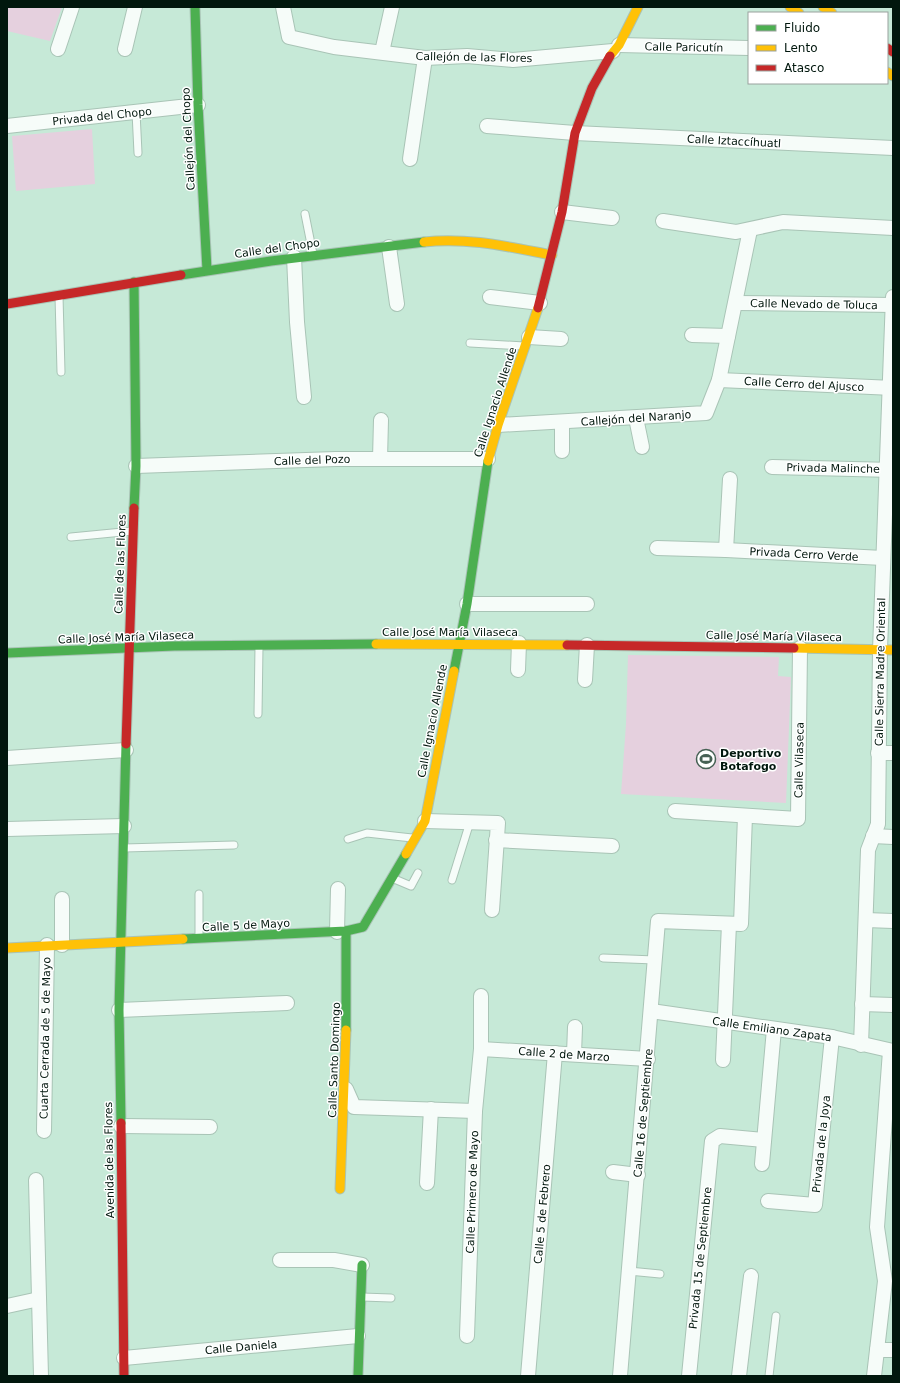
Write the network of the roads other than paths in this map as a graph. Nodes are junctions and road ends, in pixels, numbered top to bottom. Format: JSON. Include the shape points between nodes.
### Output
{"nodes":[{"id":1,"x":72,"y":7,"type":"edge"},
{"id":2,"x":135,"y":7,"type":"edge"},
{"id":3,"x":195,"y":7,"type":"edge"},
{"id":4,"x":283,"y":7,"type":"edge"},
{"id":5,"x":392,"y":7,"type":"edge"},
{"id":6,"x":638,"y":7,"type":"edge"},
{"id":7,"x":616,"y":48,"type":"junction"},
{"id":8,"x":748,"y":48,"type":"edge"},
{"id":9,"x":58,"y":49,"type":"dead end"},
{"id":10,"x":125,"y":49,"type":"dead end"},
{"id":11,"x":382,"y":52,"type":"junction"},
{"id":12,"x":424,"y":58,"type":"junction"},
{"id":13,"x":198,"y":105,"type":"junction"},
{"id":14,"x":136,"y":112,"type":"junction"},
{"id":15,"x":7,"y":126,"type":"edge"},
{"id":16,"x":487,"y":126,"type":"dead end"},
{"id":17,"x":575,"y":133,"type":"junction"},
{"id":18,"x":893,"y":148,"type":"edge"},
{"id":19,"x":138,"y":153,"type":"dead end"},
{"id":20,"x":410,"y":159,"type":"dead end"},
{"id":21,"x":562,"y":212,"type":"junction"},
{"id":22,"x":305,"y":214,"type":"dead end"},
{"id":23,"x":612,"y":218,"type":"dead end"},
{"id":24,"x":663,"y":221,"type":"dead end"},
{"id":25,"x":893,"y":228,"type":"edge"},
{"id":26,"x":750,"y":230,"type":"junction"},
{"id":27,"x":389,"y":247,"type":"junction"},
{"id":28,"x":313,"y":255,"type":"junction"},
{"id":29,"x":552,"y":255,"type":"junction"},
{"id":30,"x":294,"y":257,"type":"junction"},
{"id":31,"x":207,"y":270,"type":"junction"},
{"id":32,"x":134,"y":282,"type":"junction"},
{"id":33,"x":59,"y":296,"type":"junction"},
{"id":34,"x":490,"y":297,"type":"dead end"},
{"id":35,"x":893,"y":297,"type":"edge"},
{"id":36,"x":540,"y":303,"type":"junction"},
{"id":37,"x":736,"y":303,"type":"junction"},
{"id":38,"x":7,"y":304,"type":"edge"},
{"id":39,"x":397,"y":304,"type":"dead end"},
{"id":40,"x":893,"y":306,"type":"edge"},
{"id":41,"x":692,"y":335,"type":"dead end"},
{"id":42,"x":728,"y":336,"type":"junction"},
{"id":43,"x":561,"y":339,"type":"dead end"},
{"id":44,"x":528,"y":342,"type":"junction"},
{"id":45,"x":470,"y":343,"type":"dead end"},
{"id":46,"x":61,"y":372,"type":"dead end"},
{"id":47,"x":719,"y":380,"type":"junction"},
{"id":48,"x":891,"y":388,"type":"edge"},
{"id":49,"x":304,"y":397,"type":"dead end"},
{"id":50,"x":636,"y":418,"type":"junction"},
{"id":51,"x":381,"y":420,"type":"dead end"},
{"id":52,"x":562,"y":422,"type":"junction"},
{"id":53,"x":498,"y":425,"type":"junction"},
{"id":54,"x":642,"y":447,"type":"dead end"},
{"id":55,"x":562,"y":451,"type":"dead end"},
{"id":56,"x":380,"y":459,"type":"junction"},
{"id":57,"x":488,"y":459,"type":"junction"},
{"id":58,"x":136,"y":466,"type":"junction"},
{"id":59,"x":772,"y":467,"type":"dead end"},
{"id":60,"x":890,"y":470,"type":"edge"},
{"id":61,"x":730,"y":479,"type":"dead end"},
{"id":62,"x":133,"y":531,"type":"junction"},
{"id":63,"x":71,"y":537,"type":"dead end"},
{"id":64,"x":657,"y":548,"type":"dead end"},
{"id":65,"x":726,"y":550,"type":"junction"},
{"id":66,"x":883,"y":558,"type":"junction"},
{"id":67,"x":467,"y":604,"type":"junction"},
{"id":68,"x":587,"y":604,"type":"dead end"},
{"id":69,"x":460,"y":642,"type":"junction"},
{"id":70,"x":519,"y":643,"type":"junction"},
{"id":71,"x":260,"y":645,"type":"junction"},
{"id":72,"x":587,"y":645,"type":"junction"},
{"id":73,"x":800,"y":648,"type":"junction"},
{"id":74,"x":128,"y":649,"type":"junction"},
{"id":75,"x":886,"y":650,"type":"edge"},
{"id":76,"x":7,"y":653,"type":"edge"},
{"id":77,"x":518,"y":670,"type":"dead end"},
{"id":78,"x":585,"y":680,"type":"dead end"},
{"id":79,"x":258,"y":714,"type":"dead end"},
{"id":80,"x":126,"y":750,"type":"junction"},
{"id":81,"x":878,"y":753,"type":"junction"},
{"id":82,"x":893,"y":753,"type":"edge"},
{"id":83,"x":7,"y":758,"type":"edge"},
{"id":84,"x":675,"y":811,"type":"dead end"},
{"id":85,"x":745,"y":816,"type":"junction"},
{"id":86,"x":425,"y":821,"type":"junction"},
{"id":87,"x":470,"y":822,"type":"junction"},
{"id":88,"x":124,"y":826,"type":"junction"},
{"id":89,"x":7,"y":829,"type":"edge"},
{"id":90,"x":873,"y":836,"type":"junction"},
{"id":91,"x":893,"y":837,"type":"edge"},
{"id":92,"x":348,"y":839,"type":"dead end"},
{"id":93,"x":415,"y":839,"type":"junction"},
{"id":94,"x":496,"y":840,"type":"junction"},
{"id":95,"x":234,"y":845,"type":"dead end"},
{"id":96,"x":612,"y":846,"type":"dead end"},
{"id":97,"x":123,"y":848,"type":"junction"},
{"id":98,"x":418,"y":873,"type":"dead end"},
{"id":99,"x":392,"y":878,"type":"junction"},
{"id":100,"x":452,"y":880,"type":"dead end"},
{"id":101,"x":338,"y":889,"type":"dead end"},
{"id":102,"x":199,"y":894,"type":"dead end"},
{"id":103,"x":62,"y":899,"type":"dead end"},
{"id":104,"x":492,"y":910,"type":"dead end"},
{"id":105,"x":866,"y":920,"type":"junction"},
{"id":106,"x":893,"y":921,"type":"edge"},
{"id":107,"x":729,"y":924,"type":"junction"},
{"id":108,"x":341,"y":932,"type":"junction"},
{"id":109,"x":198,"y":939,"type":"junction"},
{"id":110,"x":121,"y":943,"type":"junction"},
{"id":111,"x":62,"y":945,"type":"junction"},
{"id":112,"x":47,"y":946,"type":"junction"},
{"id":113,"x":7,"y":948,"type":"edge"},
{"id":114,"x":603,"y":958,"type":"dead end"},
{"id":115,"x":655,"y":960,"type":"junction"},
{"id":116,"x":481,"y":996,"type":"dead end"},
{"id":117,"x":287,"y":1003,"type":"dead end"},
{"id":118,"x":862,"y":1004,"type":"junction"},
{"id":119,"x":893,"y":1005,"type":"edge"},
{"id":120,"x":119,"y":1010,"type":"junction"},
{"id":121,"x":651,"y":1011,"type":"junction"},
{"id":122,"x":724,"y":1022,"type":"junction"},
{"id":123,"x":575,"y":1027,"type":"dead end"},
{"id":124,"x":774,"y":1029,"type":"junction"},
{"id":125,"x":832,"y":1037,"type":"junction"},
{"id":126,"x":861,"y":1045,"type":"junction"},
{"id":127,"x":481,"y":1049,"type":"junction"},
{"id":128,"x":891,"y":1051,"type":"edge"},
{"id":129,"x":555,"y":1052,"type":"junction"},
{"id":130,"x":574,"y":1054,"type":"junction"},
{"id":131,"x":648,"y":1059,"type":"junction"},
{"id":132,"x":723,"y":1060,"type":"dead end"},
{"id":133,"x":346,"y":1089,"type":"junction"},
{"id":134,"x":431,"y":1109,"type":"junction"},
{"id":135,"x":475,"y":1111,"type":"junction"},
{"id":136,"x":121,"y":1126,"type":"junction"},
{"id":137,"x":210,"y":1127,"type":"dead end"},
{"id":138,"x":44,"y":1131,"type":"dead end"},
{"id":139,"x":764,"y":1140,"type":"junction"},
{"id":140,"x":762,"y":1164,"type":"dead end"},
{"id":141,"x":613,"y":1172,"type":"dead end"},
{"id":142,"x":638,"y":1175,"type":"junction"},
{"id":143,"x":36,"y":1180,"type":"dead end"},
{"id":144,"x":427,"y":1183,"type":"dead end"},
{"id":145,"x":340,"y":1189,"type":"dead end"},
{"id":146,"x":768,"y":1201,"type":"dead end"},
{"id":147,"x":280,"y":1260,"type":"dead end"},
{"id":148,"x":362,"y":1265,"type":"joint"},
{"id":149,"x":629,"y":1271,"type":"junction"},
{"id":150,"x":660,"y":1274,"type":"dead end"},
{"id":151,"x":751,"y":1276,"type":"dead end"},
{"id":152,"x":362,"y":1297,"type":"junction"},
{"id":153,"x":391,"y":1298,"type":"dead end"},
{"id":154,"x":40,"y":1299,"type":"junction"},
{"id":155,"x":7,"y":1306,"type":"edge"},
{"id":156,"x":776,"y":1316,"type":"dead end"},
{"id":157,"x":358,"y":1336,"type":"junction"},
{"id":158,"x":467,"y":1336,"type":"dead end"},
{"id":159,"x":877,"y":1350,"type":"junction"},
{"id":160,"x":893,"y":1350,"type":"edge"},
{"id":161,"x":124,"y":1358,"type":"junction"},
{"id":162,"x":41,"y":1376,"type":"edge"},
{"id":163,"x":124,"y":1376,"type":"edge"},
{"id":164,"x":358,"y":1376,"type":"edge"},
{"id":165,"x":528,"y":1376,"type":"edge"},
{"id":166,"x":620,"y":1376,"type":"edge"},
{"id":167,"x":689,"y":1376,"type":"edge"},
{"id":168,"x":739,"y":1376,"type":"edge"},
{"id":169,"x":769,"y":1376,"type":"edge"},
{"id":170,"x":874,"y":1376,"type":"edge"}],
"edges":[{"from":1,"to":9,"type":"street"},
{"from":2,"to":10,"type":"street"},
{"from":3,"to":13,"type":"street","name":"Callejón del Chopo"},
{"from":4,"to":11,"type":"street","name":"Callejón de las Flores","via":[[289,38],[334,47]]},
{"from":5,"to":11,"type":"street"},
{"from":6,"to":7,"type":"street","name":"Calle Ignacio Allende"},
{"from":7,"to":8,"type":"street","name":"Calle Paricutín"},
{"from":7,"to":12,"type":"street","name":"Callejón de las Flores","via":[[513,60],[467,56]]},
{"from":7,"to":17,"type":"street","name":"Calle Ignacio Allende","via":[[592,88]]},
{"from":11,"to":12,"type":"street","name":"Callejón de las Flores"},
{"from":12,"to":20,"type":"street"},
{"from":13,"to":14,"type":"street","name":"Privada del Chopo"},
{"from":13,"to":31,"type":"street","name":"Callejón del Chopo"},
{"from":14,"to":15,"type":"street","name":"Privada del Chopo"},
{"from":14,"to":19,"type":"lane"},
{"from":16,"to":17,"type":"street","name":"Calle Iztaccíhuatl"},
{"from":17,"to":18,"type":"street","name":"Calle Iztaccíhuatl"},
{"from":17,"to":21,"type":"street","name":"Calle Ignacio Allende"},
{"from":21,"to":23,"type":"street"},
{"from":21,"to":29,"type":"street","name":"Calle Ignacio Allende"},
{"from":22,"to":28,"type":"lane"},
{"from":24,"to":26,"type":"street","via":[[736,232]]},
{"from":25,"to":26,"type":"street","via":[[783,222]]},
{"from":26,"to":37,"type":"street","name":"Callejón del Naranjo"},
{"from":27,"to":28,"type":"street","name":"Calle del Chopo"},
{"from":27,"to":29,"type":"street","name":"Calle del Chopo","via":[[453,240]]},
{"from":27,"to":39,"type":"street"},
{"from":28,"to":30,"type":"street","name":"Calle del Chopo"},
{"from":29,"to":36,"type":"street","name":"Calle Ignacio Allende"},
{"from":30,"to":31,"type":"street","name":"Calle del Chopo"},
{"from":30,"to":49,"type":"street"},
{"from":31,"to":32,"type":"street","name":"Calle del Chopo"},
{"from":32,"to":33,"type":"street","name":"Calle del Chopo"},
{"from":32,"to":58,"type":"street","name":"Calle de las Flores"},
{"from":33,"to":38,"type":"street","name":"Calle del Chopo"},
{"from":33,"to":46,"type":"lane"},
{"from":34,"to":36,"type":"street"},
{"from":35,"to":40,"type":"street","name":"Calle Sierra Madre Oriental"},
{"from":36,"to":44,"type":"street","name":"Calle Ignacio Allende"},
{"from":37,"to":40,"type":"street","name":"Calle Nevado de Toluca"},
{"from":37,"to":42,"type":"street","name":"Callejón del Naranjo"},
{"from":40,"to":48,"type":"street","name":"Calle Sierra Madre Oriental"},
{"from":41,"to":42,"type":"street"},
{"from":42,"to":47,"type":"street","name":"Callejón del Naranjo"},
{"from":43,"to":44,"type":"street"},
{"from":44,"to":45,"type":"lane"},
{"from":44,"to":53,"type":"street","name":"Calle Ignacio Allende"},
{"from":47,"to":48,"type":"street","name":"Calle Cerro del Ajusco"},
{"from":47,"to":50,"type":"street","name":"Callejón del Naranjo","via":[[706,413]]},
{"from":48,"to":60,"type":"street","name":"Calle Sierra Madre Oriental"},
{"from":50,"to":52,"type":"street","name":"Callejón del Naranjo"},
{"from":50,"to":54,"type":"street"},
{"from":51,"to":56,"type":"street"},
{"from":52,"to":53,"type":"street","name":"Callejón del Naranjo"},
{"from":52,"to":55,"type":"street"},
{"from":53,"to":57,"type":"street","name":"Calle Ignacio Allende"},
{"from":56,"to":57,"type":"street","name":"Calle del Pozo"},
{"from":56,"to":58,"type":"street","name":"Calle del Pozo"},
{"from":57,"to":67,"type":"street","name":"Calle Ignacio Allende"},
{"from":58,"to":62,"type":"street","name":"Calle de las Flores"},
{"from":59,"to":60,"type":"street","name":"Privada Malinche"},
{"from":60,"to":66,"type":"street","name":"Calle Sierra Madre Oriental"},
{"from":61,"to":65,"type":"street"},
{"from":62,"to":63,"type":"lane"},
{"from":62,"to":74,"type":"street","name":"Calle de las Flores"},
{"from":64,"to":65,"type":"street","name":"Privada Cerro Verde"},
{"from":65,"to":66,"type":"street","name":"Privada Cerro Verde"},
{"from":66,"to":75,"type":"street","name":"Calle Sierra Madre Oriental"},
{"from":67,"to":68,"type":"street"},
{"from":67,"to":69,"type":"street","name":"Calle Ignacio Allende"},
{"from":69,"to":70,"type":"street","name":"Calle José María Vilaseca"},
{"from":69,"to":71,"type":"street","name":"Calle José María Vilaseca"},
{"from":69,"to":86,"type":"street","name":"Calle Ignacio Allende"},
{"from":70,"to":72,"type":"street","name":"Calle José María Vilaseca"},
{"from":70,"to":77,"type":"street"},
{"from":71,"to":74,"type":"street","name":"Calle José María Vilaseca"},
{"from":71,"to":79,"type":"lane"},
{"from":72,"to":73,"type":"street","name":"Calle José María Vilaseca"},
{"from":72,"to":78,"type":"street"},
{"from":73,"to":75,"type":"street","name":"Calle José María Vilaseca"},
{"from":73,"to":85,"type":"street","name":"Calle Vilaseca","via":[[798,819]]},
{"from":74,"to":76,"type":"street","name":"Calle José María Vilaseca"},
{"from":74,"to":80,"type":"street","name":"Calle de las Flores"},
{"from":75,"to":81,"type":"street","name":"Calle Sierra Madre Oriental"},
{"from":80,"to":83,"type":"street"},
{"from":80,"to":88,"type":"street","name":"Calle de las Flores"},
{"from":81,"to":82,"type":"street"},
{"from":81,"to":90,"type":"street","name":"Calle Sierra Madre Oriental","via":[[878,824]]},
{"from":84,"to":85,"type":"street","name":"Calle Vilaseca"},
{"from":85,"to":107,"type":"street","via":[[741,924]]},
{"from":86,"to":87,"type":"street"},
{"from":86,"to":93,"type":"street","name":"Calle 5 de Mayo"},
{"from":87,"to":94,"type":"street","via":[[498,823]]},
{"from":87,"to":100,"type":"lane"},
{"from":88,"to":89,"type":"street"},
{"from":88,"to":97,"type":"street","name":"Calle de las Flores"},
{"from":90,"to":91,"type":"street"},
{"from":90,"to":105,"type":"street","name":"Calle Sierra Madre Oriental","via":[[868,850]]},
{"from":92,"to":93,"type":"lane","via":[[367,832]]},
{"from":93,"to":99,"type":"street","name":"Calle 5 de Mayo"},
{"from":94,"to":96,"type":"street"},
{"from":94,"to":104,"type":"street"},
{"from":95,"to":97,"type":"lane"},
{"from":97,"to":110,"type":"street","name":"Calle de las Flores"},
{"from":98,"to":99,"type":"lane","via":[[411,886]]},
{"from":99,"to":108,"type":"street","name":"Calle 5 de Mayo","via":[[363,927]]},
{"from":101,"to":108,"type":"street"},
{"from":102,"to":109,"type":"lane"},
{"from":103,"to":111,"type":"street"},
{"from":105,"to":106,"type":"street"},
{"from":105,"to":118,"type":"street","name":"Calle Sierra Madre Oriental"},
{"from":107,"to":115,"type":"street","name":"Calle 16 de Septiembre","via":[[658,921]]},
{"from":107,"to":122,"type":"street"},
{"from":108,"to":109,"type":"street","name":"Calle 5 de Mayo"},
{"from":108,"to":133,"type":"street","name":"Calle Santo Domingo","via":[[348,999]]},
{"from":109,"to":110,"type":"street","name":"Calle 5 de Mayo"},
{"from":110,"to":111,"type":"street","name":"Calle 5 de Mayo"},
{"from":110,"to":120,"type":"street","name":"Avenida de las Flores"},
{"from":111,"to":112,"type":"street","name":"Calle 5 de Mayo"},
{"from":112,"to":113,"type":"street","name":"Calle 5 de Mayo"},
{"from":112,"to":138,"type":"street","name":"Cuarta Cerrada de 5 de Mayo"},
{"from":114,"to":115,"type":"lane"},
{"from":115,"to":121,"type":"street","name":"Calle 16 de Septiembre"},
{"from":116,"to":127,"type":"street","name":"Calle Primero de Mayo"},
{"from":117,"to":120,"type":"street"},
{"from":118,"to":119,"type":"street"},
{"from":118,"to":126,"type":"street","name":"Calle Sierra Madre Oriental"},
{"from":120,"to":136,"type":"street","name":"Avenida de las Flores"},
{"from":121,"to":122,"type":"street","name":"Calle Emiliano Zapata"},
{"from":121,"to":131,"type":"street","name":"Calle 16 de Septiembre"},
{"from":122,"to":124,"type":"street","name":"Calle Emiliano Zapata"},
{"from":122,"to":132,"type":"street"},
{"from":123,"to":130,"type":"street"},
{"from":124,"to":125,"type":"street","name":"Calle Emiliano Zapata"},
{"from":124,"to":139,"type":"street"},
{"from":125,"to":126,"type":"street","name":"Calle Emiliano Zapata"},
{"from":125,"to":146,"type":"street","name":"Privada de la Joya","via":[[815,1205]]},
{"from":126,"to":128,"type":"street","name":"Calle Emiliano Zapata"},
{"from":127,"to":129,"type":"street","name":"Calle 2 de Marzo"},
{"from":127,"to":135,"type":"street","name":"Calle Primero de Mayo"},
{"from":128,"to":159,"type":"street","via":[[877,1227],[885,1281]]},
{"from":129,"to":130,"type":"street","name":"Calle 2 de Marzo"},
{"from":129,"to":165,"type":"street","name":"Calle 5 de Febrero"},
{"from":130,"to":131,"type":"street","name":"Calle 2 de Marzo"},
{"from":131,"to":142,"type":"street","name":"Calle 16 de Septiembre"},
{"from":133,"to":134,"type":"street","via":[[354,1107]]},
{"from":133,"to":145,"type":"street","name":"Calle Santo Domingo"},
{"from":134,"to":135,"type":"street"},
{"from":134,"to":144,"type":"street"},
{"from":135,"to":158,"type":"street","name":"Calle Primero de Mayo"},
{"from":136,"to":137,"type":"street"},
{"from":136,"to":161,"type":"street","name":"Avenida de las Flores"},
{"from":139,"to":140,"type":"street"},
{"from":139,"to":167,"type":"street","name":"Privada 15 de Septiembre","via":[[720,1136],[712,1141]]},
{"from":141,"to":142,"type":"street"},
{"from":142,"to":149,"type":"street","name":"Calle 16 de Septiembre"},
{"from":143,"to":154,"type":"street"},
{"from":147,"to":148,"type":"street","via":[[334,1260]]},
{"from":148,"to":152,"type":"street"},
{"from":149,"to":150,"type":"lane"},
{"from":149,"to":166,"type":"street","name":"Calle 16 de Septiembre"},
{"from":151,"to":168,"type":"street"},
{"from":152,"to":153,"type":"lane"},
{"from":152,"to":157,"type":"street"},
{"from":154,"to":155,"type":"street"},
{"from":154,"to":162,"type":"street"},
{"from":156,"to":169,"type":"lane"},
{"from":157,"to":161,"type":"street","name":"Calle Daniela"},
{"from":157,"to":164,"type":"street"},
{"from":159,"to":160,"type":"street"},
{"from":159,"to":170,"type":"street"},
{"from":161,"to":163,"type":"street","name":"Avenida de las Flores"}]}
